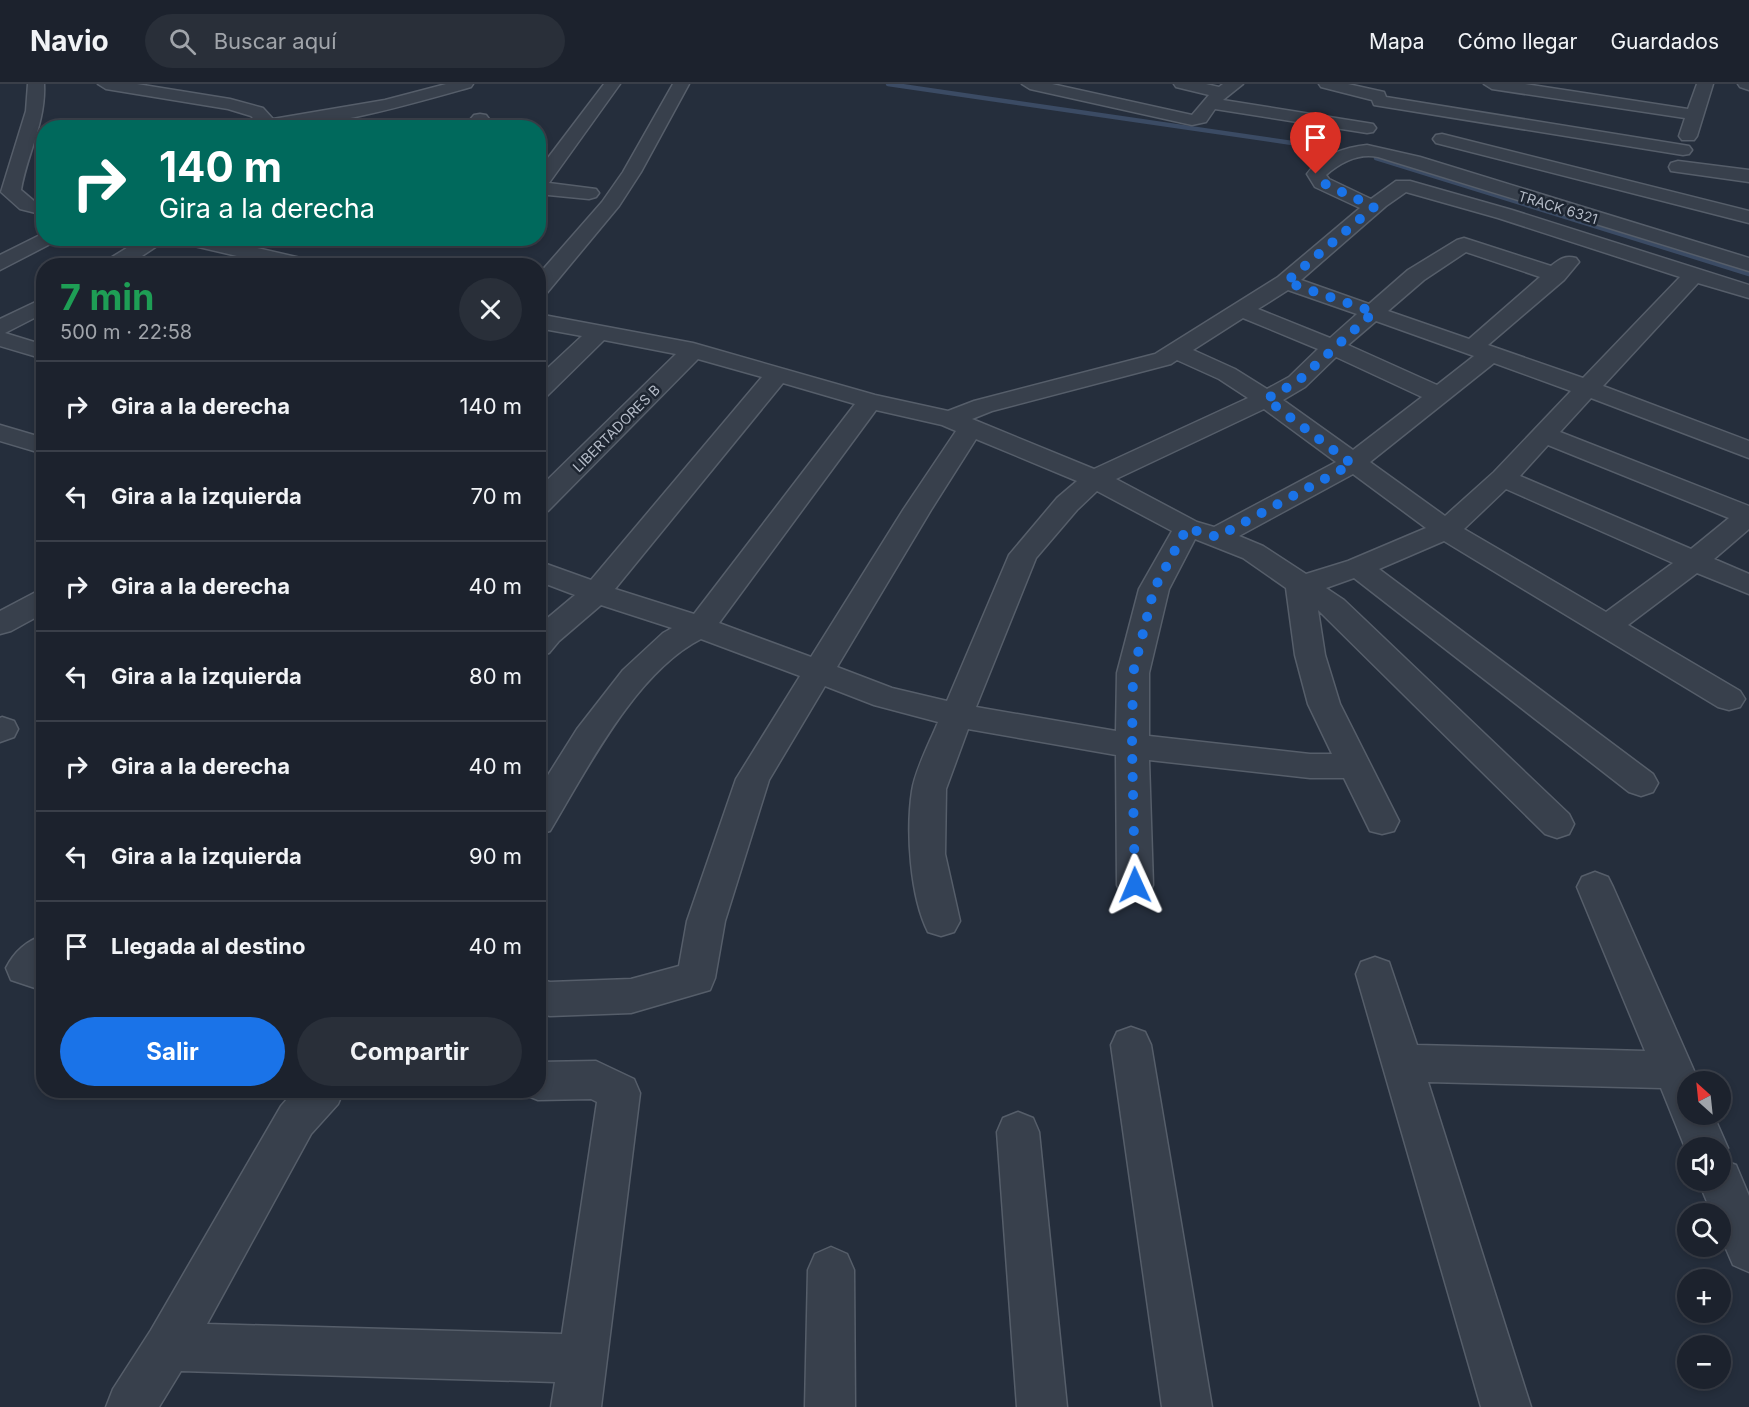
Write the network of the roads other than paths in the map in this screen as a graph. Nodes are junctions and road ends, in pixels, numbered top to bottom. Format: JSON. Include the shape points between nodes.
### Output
{"nodes":[{"id":1,"x":36,"y":84,"type":"edge"},
{"id":2,"x":113,"y":84,"type":"edge"},
{"id":3,"x":465,"y":84,"type":"edge"},
{"id":4,"x":612,"y":84,"type":"edge"},
{"id":5,"x":681,"y":84,"type":"edge"},
{"id":6,"x":1030,"y":84,"type":"edge"},
{"id":7,"x":1182,"y":84,"type":"edge"},
{"id":8,"x":1327,"y":84,"type":"edge"},
{"id":9,"x":1492,"y":84,"type":"edge"},
{"id":10,"x":1705,"y":84,"type":"edge"},
{"id":11,"x":1221,"y":93,"type":"edge"},
{"id":12,"x":1381,"y":94,"type":"edge"},
{"id":13,"x":257,"y":112,"type":"junction"},
{"id":14,"x":1470,"y":115,"type":"junction"},
{"id":15,"x":1696,"y":115,"type":"junction"},
{"id":16,"x":242,"y":120,"type":"edge"},
{"id":17,"x":266,"y":120,"type":"edge"},
{"id":18,"x":305,"y":120,"type":"edge"},
{"id":19,"x":1367,"y":128,"type":"junction"},
{"id":20,"x":1442,"y":139,"type":"junction"},
{"id":21,"x":1366,"y":150,"type":"junction"},
{"id":22,"x":1680,"y":159,"type":"junction"},
{"id":23,"x":1413,"y":161,"type":"junction"},
{"id":24,"x":546,"y":175,"type":"edge"},
{"id":25,"x":1749,"y":176,"type":"edge"},
{"id":26,"x":6,"y":186,"type":"edge"},
{"id":27,"x":546,"y":187,"type":"edge"},
{"id":28,"x":589,"y":193,"type":"dead end"},
{"id":29,"x":1661,"y":195,"type":"junction"},
{"id":30,"x":36,"y":207,"type":"edge"},
{"id":31,"x":1374,"y":207,"type":"junction"},
{"id":32,"x":1749,"y":217,"type":"edge"},
{"id":33,"x":1590,"y":243,"type":"junction"},
{"id":34,"x":36,"y":244,"type":"edge"},
{"id":35,"x":145,"y":246,"type":"edge"},
{"id":36,"x":220,"y":246,"type":"edge"},
{"id":37,"x":125,"y":258,"type":"edge"},
{"id":38,"x":275,"y":258,"type":"edge"},
{"id":39,"x":0,"y":264,"type":"edge"},
{"id":40,"x":1749,"y":266,"type":"edge"},
{"id":41,"x":1556,"y":275,"type":"junction"},
{"id":42,"x":1693,"y":275,"type":"junction"},
{"id":43,"x":546,"y":280,"type":"edge"},
{"id":44,"x":1286,"y":282,"type":"junction"},
{"id":45,"x":1749,"y":292,"type":"edge"},
{"id":46,"x":36,"y":308,"type":"edge"},
{"id":47,"x":1242,"y":310,"type":"junction"},
{"id":48,"x":1374,"y":312,"type":"junction"},
{"id":49,"x":546,"y":322,"type":"edge"},
{"id":50,"x":0,"y":328,"type":"edge"},
{"id":51,"x":601,"y":332,"type":"junction"},
{"id":52,"x":0,"y":339,"type":"edge"},
{"id":53,"x":1333,"y":347,"type":"junction"},
{"id":54,"x":36,"y":350,"type":"edge"},
{"id":55,"x":693,"y":351,"type":"junction"},
{"id":56,"x":1175,"y":351,"type":"junction"},
{"id":57,"x":1481,"y":351,"type":"junction"},
{"id":58,"x":778,"y":374,"type":"junction"},
{"id":59,"x":546,"y":384,"type":"edge"},
{"id":60,"x":1587,"y":388,"type":"junction"},
{"id":61,"x":1440,"y":396,"type":"junction"},
{"id":62,"x":1266,"y":399,"type":"junction"},
{"id":63,"x":870,"y":401,"type":"junction"},
{"id":64,"x":960,"y":424,"type":"junction"},
{"id":65,"x":1,"y":434,"type":"edge"},
{"id":66,"x":1544,"y":434,"type":"junction"},
{"id":67,"x":1740,"y":440,"type":"edge"},
{"id":68,"x":36,"y":444,"type":"edge"},
{"id":69,"x":1352,"y":464,"type":"junction"},
{"id":70,"x":1503,"y":478,"type":"junction"},
{"id":71,"x":1095,"y":479,"type":"junction"},
{"id":72,"x":546,"y":497,"type":"edge"},
{"id":73,"x":1749,"y":516,"type":"edge"},
{"id":74,"x":1187,"y":528,"type":"junction"},
{"id":75,"x":1446,"y":530,"type":"junction"},
{"id":76,"x":1217,"y":537,"type":"junction"},
{"id":77,"x":1694,"y":561,"type":"junction"},
{"id":78,"x":1358,"y":567,"type":"junction"},
{"id":79,"x":546,"y":573,"type":"edge"},
{"id":80,"x":1749,"y":585,"type":"edge"},
{"id":81,"x":1300,"y":586,"type":"junction"},
{"id":82,"x":596,"y":593,"type":"junction"},
{"id":83,"x":36,"y":604,"type":"edge"},
{"id":84,"x":0,"y":624,"type":"edge"},
{"id":85,"x":1608,"y":625,"type":"junction"},
{"id":86,"x":700,"y":627,"type":"junction"},
{"id":87,"x":546,"y":636,"type":"edge"},
{"id":88,"x":820,"y":672,"type":"junction"},
{"id":89,"x":1729,"y":699,"type":"dead end"},
{"id":90,"x":957,"y":715,"type":"junction"},
{"id":91,"x":1132,"y":746,"type":"junction"},
{"id":92,"x":1356,"y":766,"type":"junction"},
{"id":93,"x":1641,"y":783,"type":"dead end"},
{"id":94,"x":546,"y":808,"type":"edge"},
{"id":95,"x":1382,"y":821,"type":"dead end"},
{"id":96,"x":1557,"y":824,"type":"dead end"},
{"id":97,"x":1135,"y":885,"type":"dead end"},
{"id":98,"x":1595,"y":887,"type":"dead end"},
{"id":99,"x":941,"y":921,"type":"dead end"},
{"id":100,"x":36,"y":958,"type":"edge"},
{"id":101,"x":36,"y":972,"type":"edge"},
{"id":102,"x":1375,"y":974,"type":"dead end"},
{"id":103,"x":546,"y":998,"type":"edge"},
{"id":104,"x":1131,"y":1045,"type":"dead end"},
{"id":105,"x":1402,"y":1063,"type":"junction"},
{"id":106,"x":1677,"y":1078,"type":"edge"},
{"id":107,"x":546,"y":1081,"type":"edge"},
{"id":108,"x":1677,"y":1087,"type":"edge"},
{"id":109,"x":316,"y":1098,"type":"edge"},
{"id":110,"x":1018,"y":1132,"type":"dead end"},
{"id":111,"x":1725,"y":1191,"type":"edge"},
{"id":112,"x":1749,"y":1249,"type":"edge"},
{"id":113,"x":831,"y":1270,"type":"dead end"},
{"id":114,"x":168,"y":1347,"type":"junction"},
{"id":115,"x":582,"y":1359,"type":"junction"},
{"id":116,"x":131,"y":1407,"type":"edge"},
{"id":117,"x":576,"y":1407,"type":"edge"},
{"id":118,"x":830,"y":1407,"type":"edge"},
{"id":119,"x":1042,"y":1407,"type":"edge"},
{"id":120,"x":1187,"y":1407,"type":"edge"},
{"id":121,"x":1506,"y":1407,"type":"edge"}],
"edges":[{"from":1,"to":26,"type":"street","via":[[38,99]]},
{"from":2,"to":13,"type":"street"},
{"from":3,"to":18,"type":"street","via":[[386,105]]},
{"from":4,"to":24,"type":"street"},
{"from":5,"to":43,"type":"street","via":[[609,206]]},
{"from":6,"to":11,"type":"street","via":[[1186,120],[1200,118]]},
{"from":7,"to":11,"type":"street"},
{"from":8,"to":12,"type":"street"},
{"from":9,"to":15,"type":"street"},
{"from":10,"to":15,"type":"street"},
{"from":11,"to":19,"type":"street"},
{"from":12,"to":14,"type":"street"},
{"from":12,"to":19,"type":"street"},
{"from":13,"to":16,"type":"street"},
{"from":13,"to":17,"type":"street"},
{"from":14,"to":20,"type":"street"},
{"from":14,"to":22,"type":"street"},
{"from":15,"to":22,"type":"street"},
{"from":19,"to":21,"type":"street"},
{"from":20,"to":23,"type":"street"},
{"from":20,"to":29,"type":"street"},
{"from":21,"to":23,"type":"street","name":"TRACK 6321"},
{"from":21,"to":31,"type":"street","via":[[1331,161],[1316,174],[1323,183]]},
{"from":22,"to":25,"type":"street"},
{"from":22,"to":29,"type":"street"},
{"from":23,"to":40,"type":"street","name":"TRACK 6321"},
{"from":26,"to":30,"type":"street","via":[[27,205]]},
{"from":27,"to":28,"type":"street"},
{"from":29,"to":32,"type":"street"},
{"from":31,"to":33,"type":"street","via":[[1403,185]]},
{"from":31,"to":44,"type":"street"},
{"from":33,"to":41,"type":"street"},
{"from":33,"to":42,"type":"street"},
{"from":34,"to":39,"type":"street"},
{"from":35,"to":37,"type":"street"},
{"from":36,"to":38,"type":"street"},
{"from":41,"to":48,"type":"street","via":[[1464,244],[1416,275]]},
{"from":41,"to":57,"type":"street"},
{"from":42,"to":45,"type":"street"},
{"from":42,"to":60,"type":"street"},
{"from":44,"to":47,"type":"street"},
{"from":44,"to":48,"type":"street"},
{"from":46,"to":50,"type":"street"},
{"from":47,"to":53,"type":"street"},
{"from":47,"to":56,"type":"street"},
{"from":48,"to":53,"type":"street"},
{"from":48,"to":57,"type":"street"},
{"from":49,"to":51,"type":"street"},
{"from":51,"to":55,"type":"street"},
{"from":51,"to":59,"type":"street"},
{"from":52,"to":54,"type":"street"},
{"from":53,"to":61,"type":"street"},
{"from":53,"to":62,"type":"street","via":[[1297,382]]},
{"from":55,"to":58,"type":"street"},
{"from":55,"to":72,"type":"street","name":"LIBERTADORES B"},
{"from":56,"to":62,"type":"street","via":[[1227,374]]},
{"from":56,"to":64,"type":"street","via":[[1163,359],[982,406]]},
{"from":57,"to":60,"type":"street"},
{"from":57,"to":61,"type":"street"},
{"from":58,"to":63,"type":"street"},
{"from":58,"to":82,"type":"street"},
{"from":60,"to":66,"type":"street"},
{"from":60,"to":67,"type":"street"},
{"from":61,"to":69,"type":"street"},
{"from":62,"to":69,"type":"street"},
{"from":62,"to":71,"type":"street"},
{"from":63,"to":64,"type":"street"},
{"from":63,"to":86,"type":"street"},
{"from":64,"to":71,"type":"street"},
{"from":64,"to":88,"type":"street","via":[[917,510]]},
{"from":65,"to":68,"type":"street"},
{"from":66,"to":70,"type":"street"},
{"from":66,"to":73,"type":"street"},
{"from":69,"to":75,"type":"street"},
{"from":69,"to":76,"type":"street"},
{"from":70,"to":75,"type":"street"},
{"from":70,"to":77,"type":"street"},
{"from":71,"to":74,"type":"street"},
{"from":71,"to":90,"type":"street","via":[[1067,504],[1023,555]]},
{"from":73,"to":77,"type":"street"},
{"from":74,"to":76,"type":"street"},
{"from":74,"to":91,"type":"street","via":[[1154,589],[1133,673]]},
{"from":75,"to":78,"type":"street"},
{"from":75,"to":85,"type":"street"},
{"from":76,"to":81,"type":"street","via":[[1253,552]]},
{"from":77,"to":80,"type":"street"},
{"from":77,"to":85,"type":"street"},
{"from":78,"to":81,"type":"street"},
{"from":78,"to":93,"type":"street"},
{"from":79,"to":82,"type":"street"},
{"from":81,"to":92,"type":"street","via":[[1310,655],[1324,704]]},
{"from":81,"to":96,"type":"street","via":[[1334,607]]},
{"from":82,"to":86,"type":"street"},
{"from":82,"to":87,"type":"street"},
{"from":83,"to":84,"type":"street"},
{"from":85,"to":89,"type":"street"},
{"from":86,"to":88,"type":"street"},
{"from":86,"to":94,"type":"street","via":[[674,640],[634,678],[589,737]]},
{"from":88,"to":90,"type":"street","via":[[885,697]]},
{"from":88,"to":103,"type":"street","via":[[753,779],[706,921],[696,978],[631,996]]},
{"from":90,"to":91,"type":"street"},
{"from":90,"to":99,"type":"street","via":[[929,789],[927,854]]},
{"from":91,"to":92,"type":"street","via":[[1310,766]]},
{"from":91,"to":97,"type":"street"},
{"from":92,"to":95,"type":"street"},
{"from":98,"to":106,"type":"street"},
{"from":100,"to":101,"type":"street","via":[[25,968]]},
{"from":102,"to":105,"type":"street"},
{"from":104,"to":120,"type":"street"},
{"from":105,"to":108,"type":"street"},
{"from":105,"to":121,"type":"street"},
{"from":107,"to":115,"type":"street","via":[[596,1080],[619,1093]]},
{"from":109,"to":114,"type":"street","via":[[296,1120]]},
{"from":110,"to":119,"type":"street"},
{"from":111,"to":112,"type":"street"},
{"from":113,"to":118,"type":"street"},
{"from":114,"to":115,"type":"street"},
{"from":114,"to":116,"type":"street"},
{"from":115,"to":117,"type":"street"}]}
